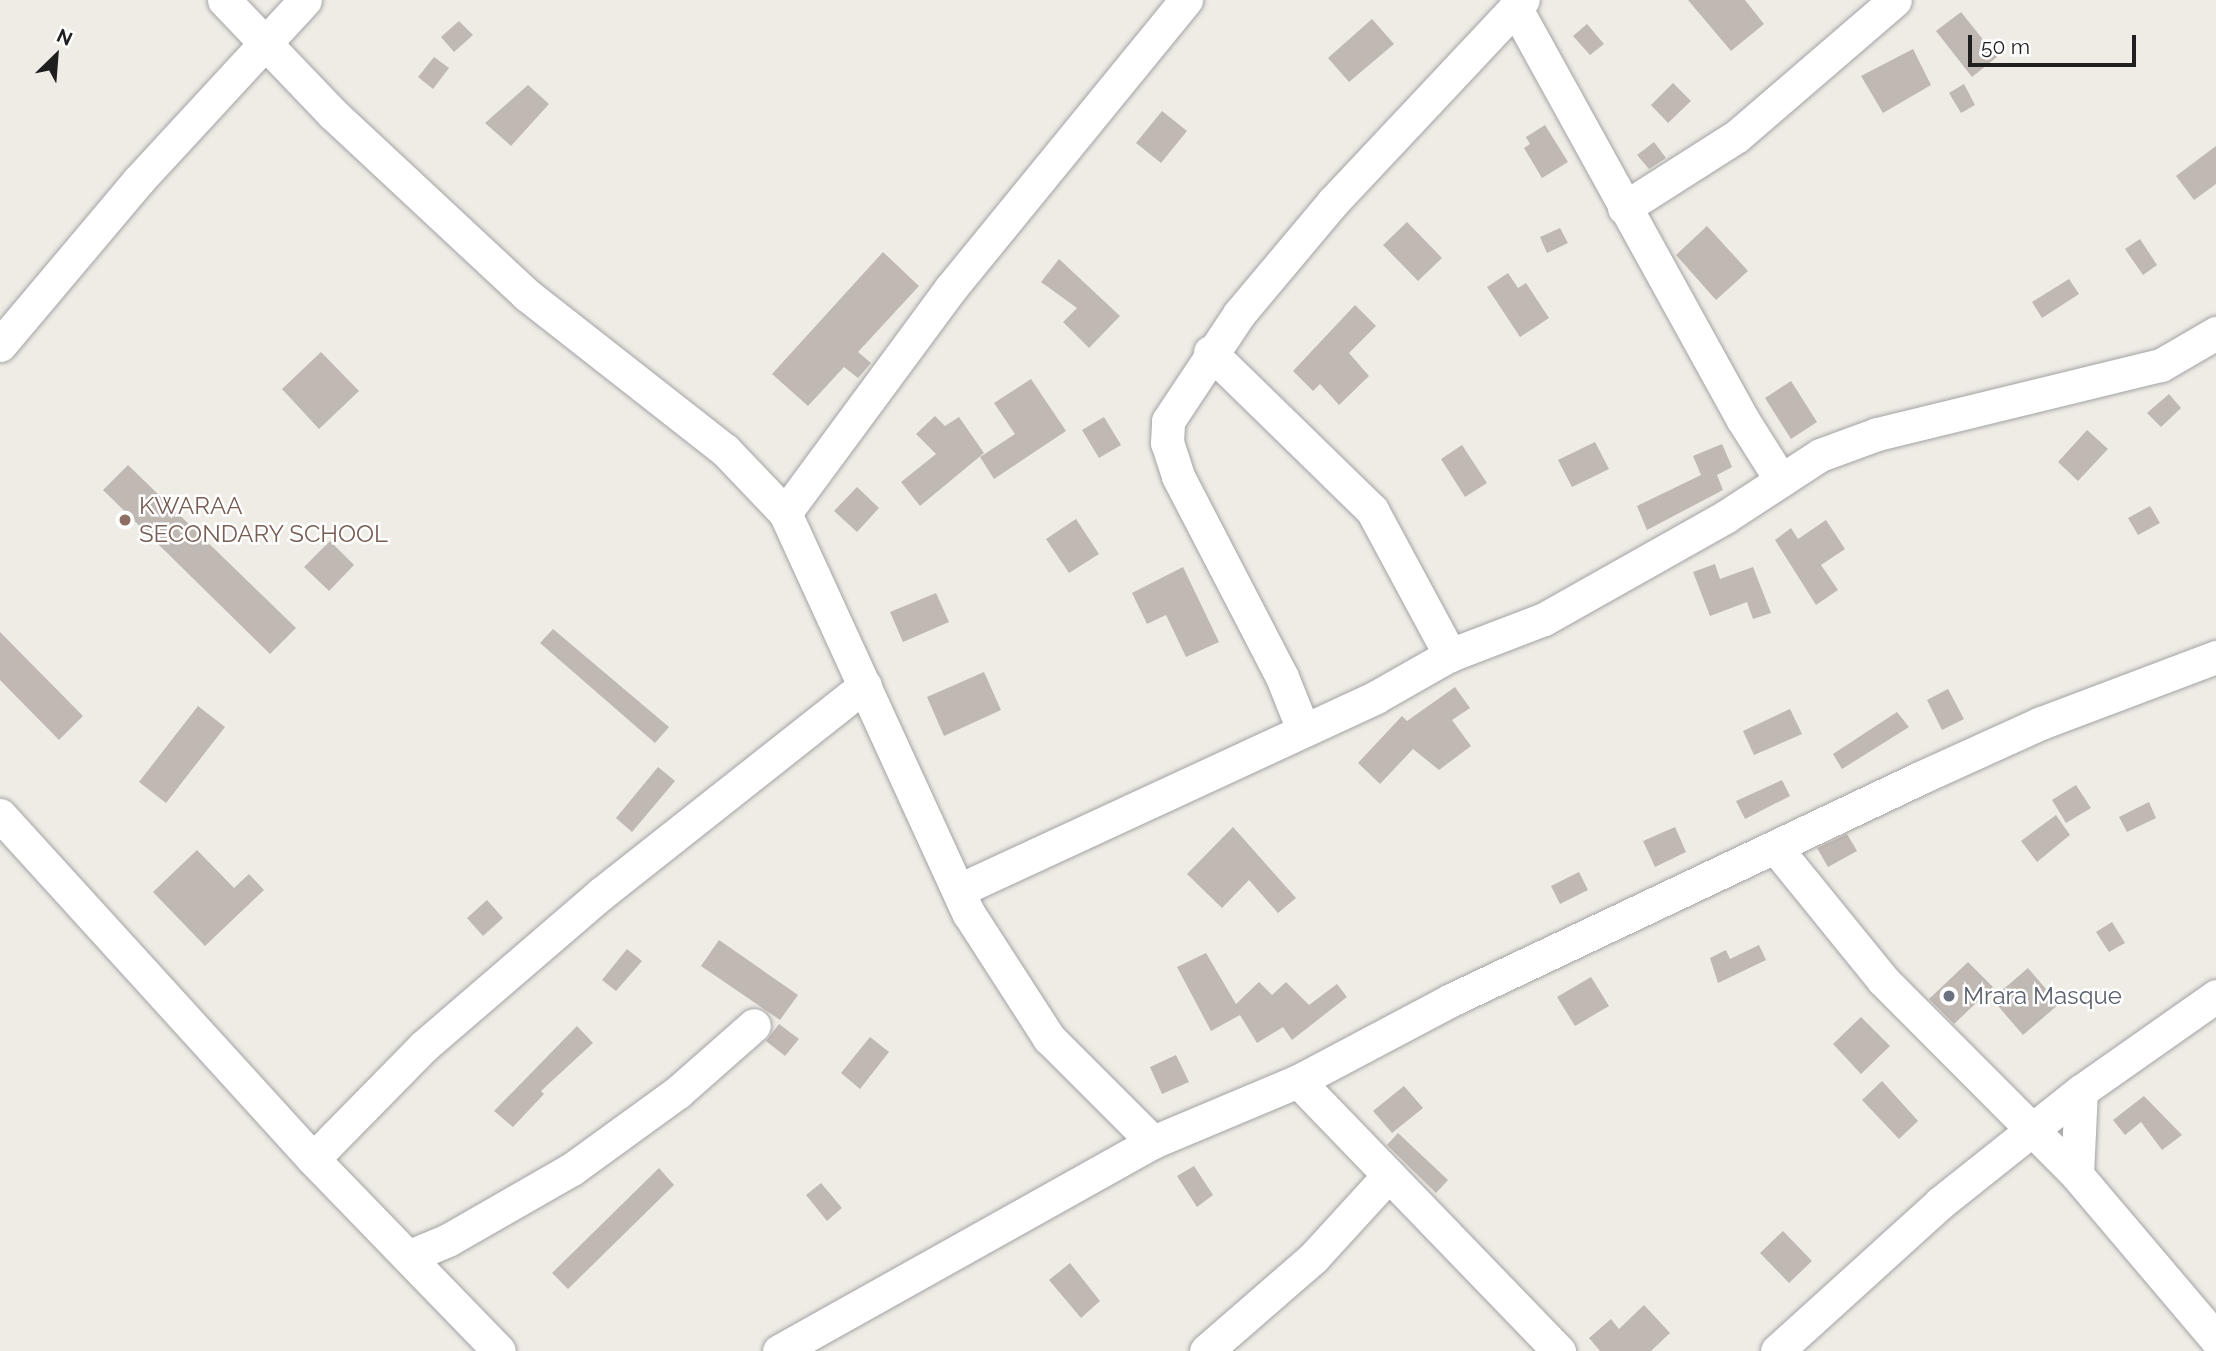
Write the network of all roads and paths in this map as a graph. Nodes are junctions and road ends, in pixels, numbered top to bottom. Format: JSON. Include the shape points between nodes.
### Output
{"nodes":[{"id":1,"x":224,"y":0,"type":"edge"},
{"id":2,"x":305,"y":0,"type":"edge"},
{"id":3,"x":1186,"y":0,"type":"edge"},
{"id":4,"x":1895,"y":0,"type":"edge"},
{"id":5,"x":1519,"y":3,"type":"edge"},
{"id":6,"x":264,"y":42,"type":"junction"},
{"id":7,"x":1624,"y":208,"type":"junction"},
{"id":8,"x":2216,"y":333,"type":"edge"},
{"id":9,"x":0,"y":345,"type":"edge"},
{"id":10,"x":1210,"y":352,"type":"junction"},
{"id":11,"x":1781,"y":480,"type":"junction"},
{"id":12,"x":785,"y":513,"type":"junction"},
{"id":13,"x":1450,"y":655,"type":"junction"},
{"id":14,"x":2216,"y":657,"type":"edge"},
{"id":15,"x":865,"y":685,"type":"junction"},
{"id":16,"x":1301,"y":727,"type":"junction"},
{"id":17,"x":0,"y":815,"type":"edge"},
{"id":18,"x":1774,"y":847,"type":"junction"},
{"id":19,"x":959,"y":890,"type":"junction"},
{"id":20,"x":2216,"y":996,"type":"edge"},
{"id":21,"x":754,"y":1025,"type":"dead end"},
{"id":22,"x":1298,"y":1081,"type":"junction"},
{"id":23,"x":2081,"y":1091,"type":"junction"},
{"id":24,"x":2033,"y":1128,"type":"junction"},
{"id":25,"x":1153,"y":1142,"type":"junction"},
{"id":26,"x":313,"y":1159,"type":"junction"},
{"id":27,"x":2077,"y":1175,"type":"junction"},
{"id":28,"x":1387,"y":1177,"type":"junction"},
{"id":29,"x":410,"y":1256,"type":"junction"},
{"id":30,"x":2216,"y":1339,"type":"edge"},
{"id":31,"x":499,"y":1351,"type":"edge"},
{"id":32,"x":779,"y":1351,"type":"edge"},
{"id":33,"x":1206,"y":1351,"type":"edge"},
{"id":34,"x":1559,"y":1351,"type":"edge"},
{"id":35,"x":1777,"y":1351,"type":"edge"}],
"edges":[{"from":1,"to":6,"type":"street"},
{"from":2,"to":6,"type":"street"},
{"from":3,"to":12,"type":"street","via":[[951,288]]},
{"from":4,"to":7,"type":"street","via":[[1737,136]]},
{"from":5,"to":7,"type":"street"},
{"from":5,"to":10,"type":"street","via":[[1333,202]]},
{"from":6,"to":9,"type":"street"},
{"from":6,"to":12,"type":"street","via":[[527,295],[726,450]]},
{"from":7,"to":11,"type":"street"},
{"from":8,"to":11,"type":"street","via":[[2161,365],[1877,434],[1820,455]]},
{"from":10,"to":13,"type":"street","via":[[1372,510]]},
{"from":10,"to":16,"type":"street","via":[[1171,412],[1167,443],[1282,677]]},
{"from":11,"to":13,"type":"street","via":[[1544,619]]},
{"from":12,"to":15,"type":"street"},
{"from":13,"to":16,"type":"street","via":[[1376,697]]},
{"from":14,"to":18,"type":"street","via":[[2041,723]]},
{"from":15,"to":19,"type":"street"},
{"from":15,"to":26,"type":"street","via":[[601,892],[424,1046]]},
{"from":16,"to":19,"type":"street"},
{"from":17,"to":26,"type":"street"},
{"from":18,"to":22,"type":"street","via":[[1451,1000]]},
{"from":18,"to":24,"type":"street","via":[[1883,980]]},
{"from":19,"to":25,"type":"street","via":[[989,948],[1049,1038]]},
{"from":20,"to":23,"type":"street"},
{"from":21,"to":29,"type":"street","via":[[678,1092],[572,1169],[503,1211]]},
{"from":22,"to":25,"type":"street"},
{"from":22,"to":28,"type":"street"},
{"from":23,"to":24,"type":"street"},
{"from":23,"to":27,"type":"street"},
{"from":24,"to":27,"type":"street"},
{"from":24,"to":35,"type":"street","via":[[1940,1203]]},
{"from":25,"to":32,"type":"street"},
{"from":26,"to":29,"type":"street"},
{"from":27,"to":30,"type":"street"},
{"from":28,"to":33,"type":"street","via":[[1314,1257]]},
{"from":28,"to":34,"type":"street"},
{"from":29,"to":31,"type":"street"}]}
